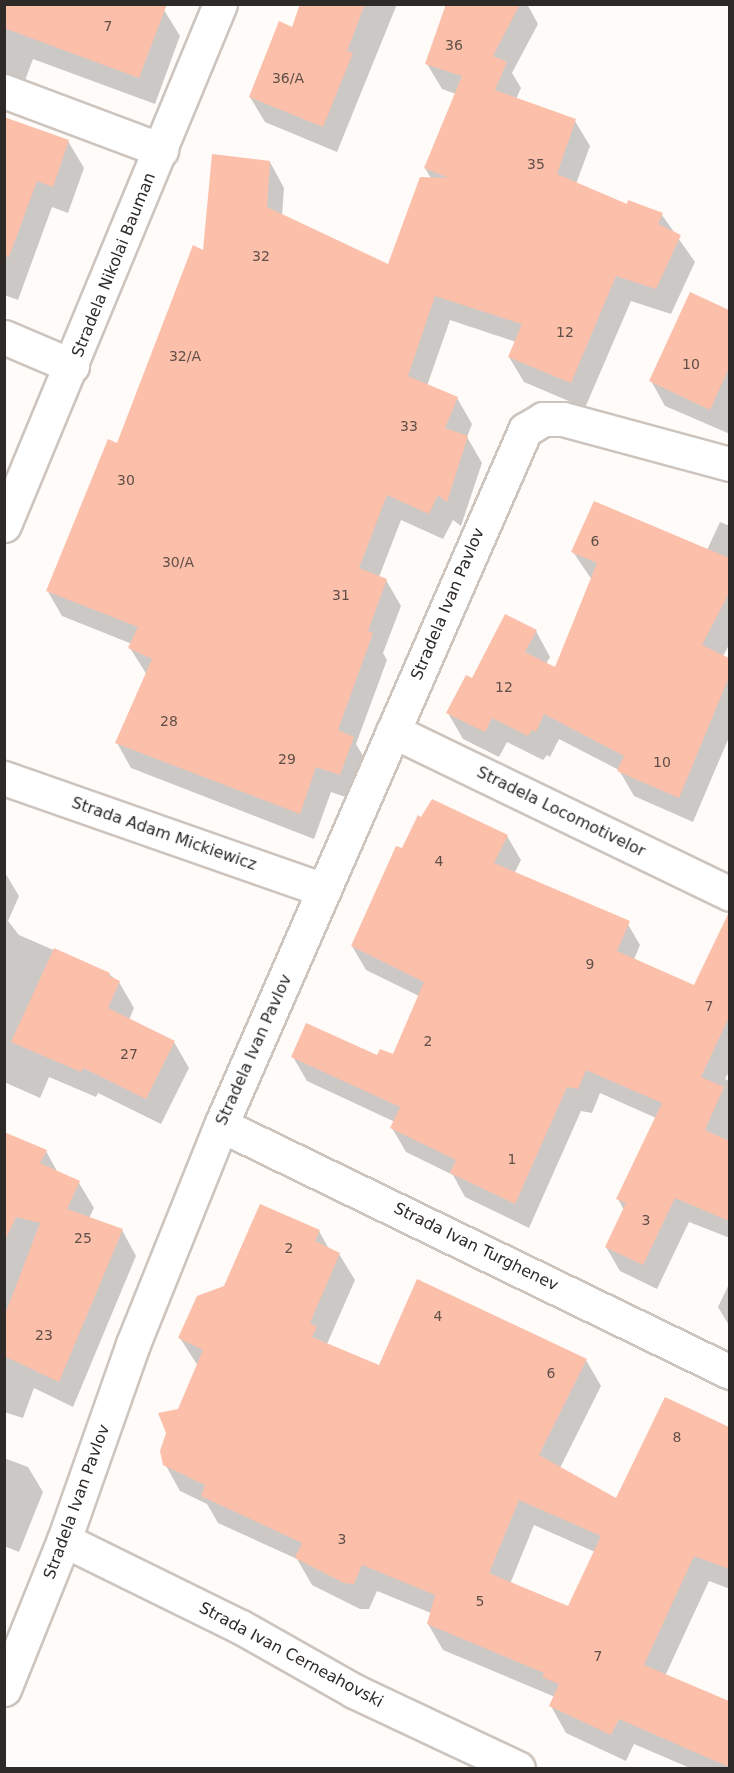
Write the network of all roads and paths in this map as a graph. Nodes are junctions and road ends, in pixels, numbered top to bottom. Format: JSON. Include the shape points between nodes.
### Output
{"nodes":[{"id":1,"x":220,"y":4,"type":"edge"},
{"id":2,"x":4,"y":91,"type":"edge"},
{"id":3,"x":161,"y":150,"type":"junction"},
{"id":4,"x":4,"y":337,"type":"edge"},
{"id":5,"x":72,"y":366,"type":"junction"},
{"id":6,"x":729,"y":464,"type":"edge"},
{"id":7,"x":4,"y":525,"type":"edge"},
{"id":8,"x":393,"y":731,"type":"junction"},
{"id":9,"x":4,"y":778,"type":"edge"},
{"id":10,"x":324,"y":890,"type":"junction"},
{"id":11,"x":729,"y":894,"type":"edge"},
{"id":12,"x":221,"y":1125,"type":"junction"},
{"id":13,"x":729,"y":1372,"type":"edge"},
{"id":14,"x":64,"y":1540,"type":"junction"},
{"id":15,"x":4,"y":1689,"type":"edge"},
{"id":16,"x":518,"y":1768,"type":"edge"}],
"edges":[{"from":1,"to":3,"type":"street","name":"Stradela Nikolai Bauman"},
{"from":2,"to":3,"type":"street"},
{"from":3,"to":5,"type":"street","name":"Stradela Nikolai Bauman"},
{"from":4,"to":5,"type":"street"},
{"from":5,"to":7,"type":"street","name":"Stradela Nikolai Bauman"},
{"from":6,"to":8,"type":"street","name":"Stradela Ivan Pavlov","via":[[563,419],[532,423],[509,461]]},
{"from":8,"to":10,"type":"street","name":"Stradela Ivan Pavlov"},
{"from":8,"to":11,"type":"street","name":"Stradela Locomotivelor"},
{"from":9,"to":10,"type":"street","name":"Strada Adam Mickiewicz"},
{"from":10,"to":12,"type":"street","name":"Stradela Ivan Pavlov"},
{"from":12,"to":13,"type":"street","name":"Strada Ivan Turghenev"},
{"from":12,"to":14,"type":"street","name":"Stradela Ivan Pavlov","via":[[133,1344]]},
{"from":14,"to":15,"type":"street","name":"Stradela Ivan Pavlov"},
{"from":14,"to":16,"type":"street","name":"Strada Ivan Cerneahovski","via":[[241,1627],[354,1691]]}]}
